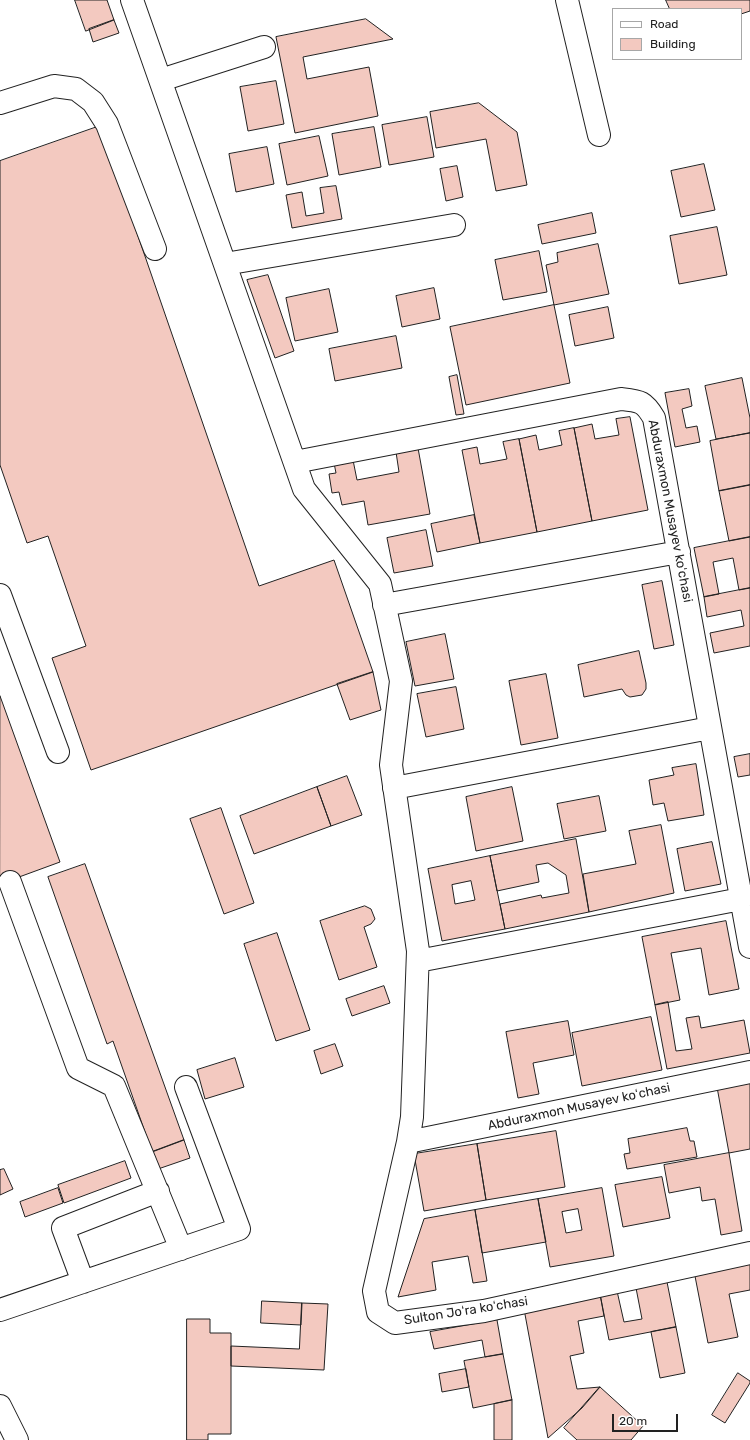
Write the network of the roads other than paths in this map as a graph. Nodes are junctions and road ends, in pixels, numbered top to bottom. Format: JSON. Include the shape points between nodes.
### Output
{"nodes":[{"id":1,"x":132,"y":0,"type":"edge"},
{"id":2,"x":567,"y":0,"type":"edge"},
{"id":3,"x":264,"y":46,"type":"dead end"},
{"id":4,"x":161,"y":80,"type":"junction"},
{"id":5,"x":0,"y":103,"type":"edge"},
{"id":6,"x":599,"y":135,"type":"dead end"},
{"id":7,"x":454,"y":225,"type":"dead end"},
{"id":8,"x":155,"y":249,"type":"dead end"},
{"id":9,"x":225,"y":264,"type":"junction"},
{"id":10,"x":295,"y":462,"type":"junction"},
{"id":11,"x":679,"y":552,"type":"junction"},
{"id":12,"x":0,"y":595,"type":"edge"},
{"id":13,"x":384,"y":605,"type":"junction"},
{"id":14,"x":710,"y":728,"type":"junction"},
{"id":15,"x":58,"y":752,"type":"dead end"},
{"id":16,"x":394,"y":788,"type":"junction"},
{"id":17,"x":10,"y":882,"type":"dead end"},
{"id":18,"x":741,"y":899,"type":"junction"},
{"id":19,"x":750,"y":947,"type":"edge"},
{"id":20,"x":418,"y":962,"type":"junction"},
{"id":21,"x":750,"y":1072,"type":"edge"},
{"id":22,"x":186,"y":1087,"type":"dead end"},
{"id":23,"x":408,"y":1142,"type":"junction"},
{"id":24,"x":158,"y":1191,"type":"junction"},
{"id":25,"x":181,"y":1249,"type":"junction"},
{"id":26,"x":750,"y":1254,"type":"edge"},
{"id":27,"x":83,"y":1282,"type":"junction"},
{"id":28,"x":0,"y":1310,"type":"edge"},
{"id":29,"x":0,"y":1406,"type":"edge"},
{"id":30,"x":17,"y":1440,"type":"edge"}],
"edges":[{"from":1,"to":4,"type":"street","name":"Sulton Joʻra koʻchasi"},
{"from":2,"to":6,"type":"street"},
{"from":3,"to":4,"type":"street"},
{"from":4,"to":9,"type":"street","name":"Sulton Joʻra koʻchasi"},
{"from":5,"to":8,"type":"street","via":[[54,86],[76,89],[93,102],[107,124]]},
{"from":7,"to":9,"type":"street"},
{"from":9,"to":10,"type":"street","name":"Sulton Joʻra koʻchasi"},
{"from":10,"to":11,"type":"street","name":"Abduraxmon Musayev koʻchasi","via":[[621,399],[637,401],[647,407],[654,418]]},
{"from":10,"to":13,"type":"street","name":"Sulton Joʻra koʻchasi","via":[[304,489],[380,584]]},
{"from":11,"to":13,"type":"street"},
{"from":11,"to":14,"type":"street","name":"Abduraxmon Musayev koʻchasi"},
{"from":12,"to":15,"type":"street"},
{"from":13,"to":16,"type":"street","name":"Sulton Joʻra koʻchasi","via":[[401,681],[391,765]]},
{"from":14,"to":16,"type":"street"},
{"from":14,"to":18,"type":"street","name":"Abduraxmon Musayev koʻchasi"},
{"from":16,"to":20,"type":"street","name":"Sulton Joʻra koʻchasi"},
{"from":17,"to":24,"type":"street","via":[[78,1068],[114,1086]]},
{"from":18,"to":19,"type":"street","name":"Abduraxmon Musayev koʻchasi"},
{"from":18,"to":20,"type":"street"},
{"from":20,"to":23,"type":"street","name":"Sulton Joʻra koʻchasi","via":[[412,1117]]},
{"from":21,"to":23,"type":"street","name":"Abduraxmon Musayev koʻchasi"},
{"from":22,"to":25,"type":"street","via":[[239,1229]]},
{"from":23,"to":26,"type":"street","name":"Sulton Joʻra koʻchasi","via":[[374,1291],[378,1312],[395,1323],[484,1311]]},
{"from":24,"to":25,"type":"street"},
{"from":24,"to":27,"type":"street","via":[[63,1228]]},
{"from":25,"to":27,"type":"street"},
{"from":27,"to":28,"type":"street"},
{"from":29,"to":30,"type":"street"}]}
